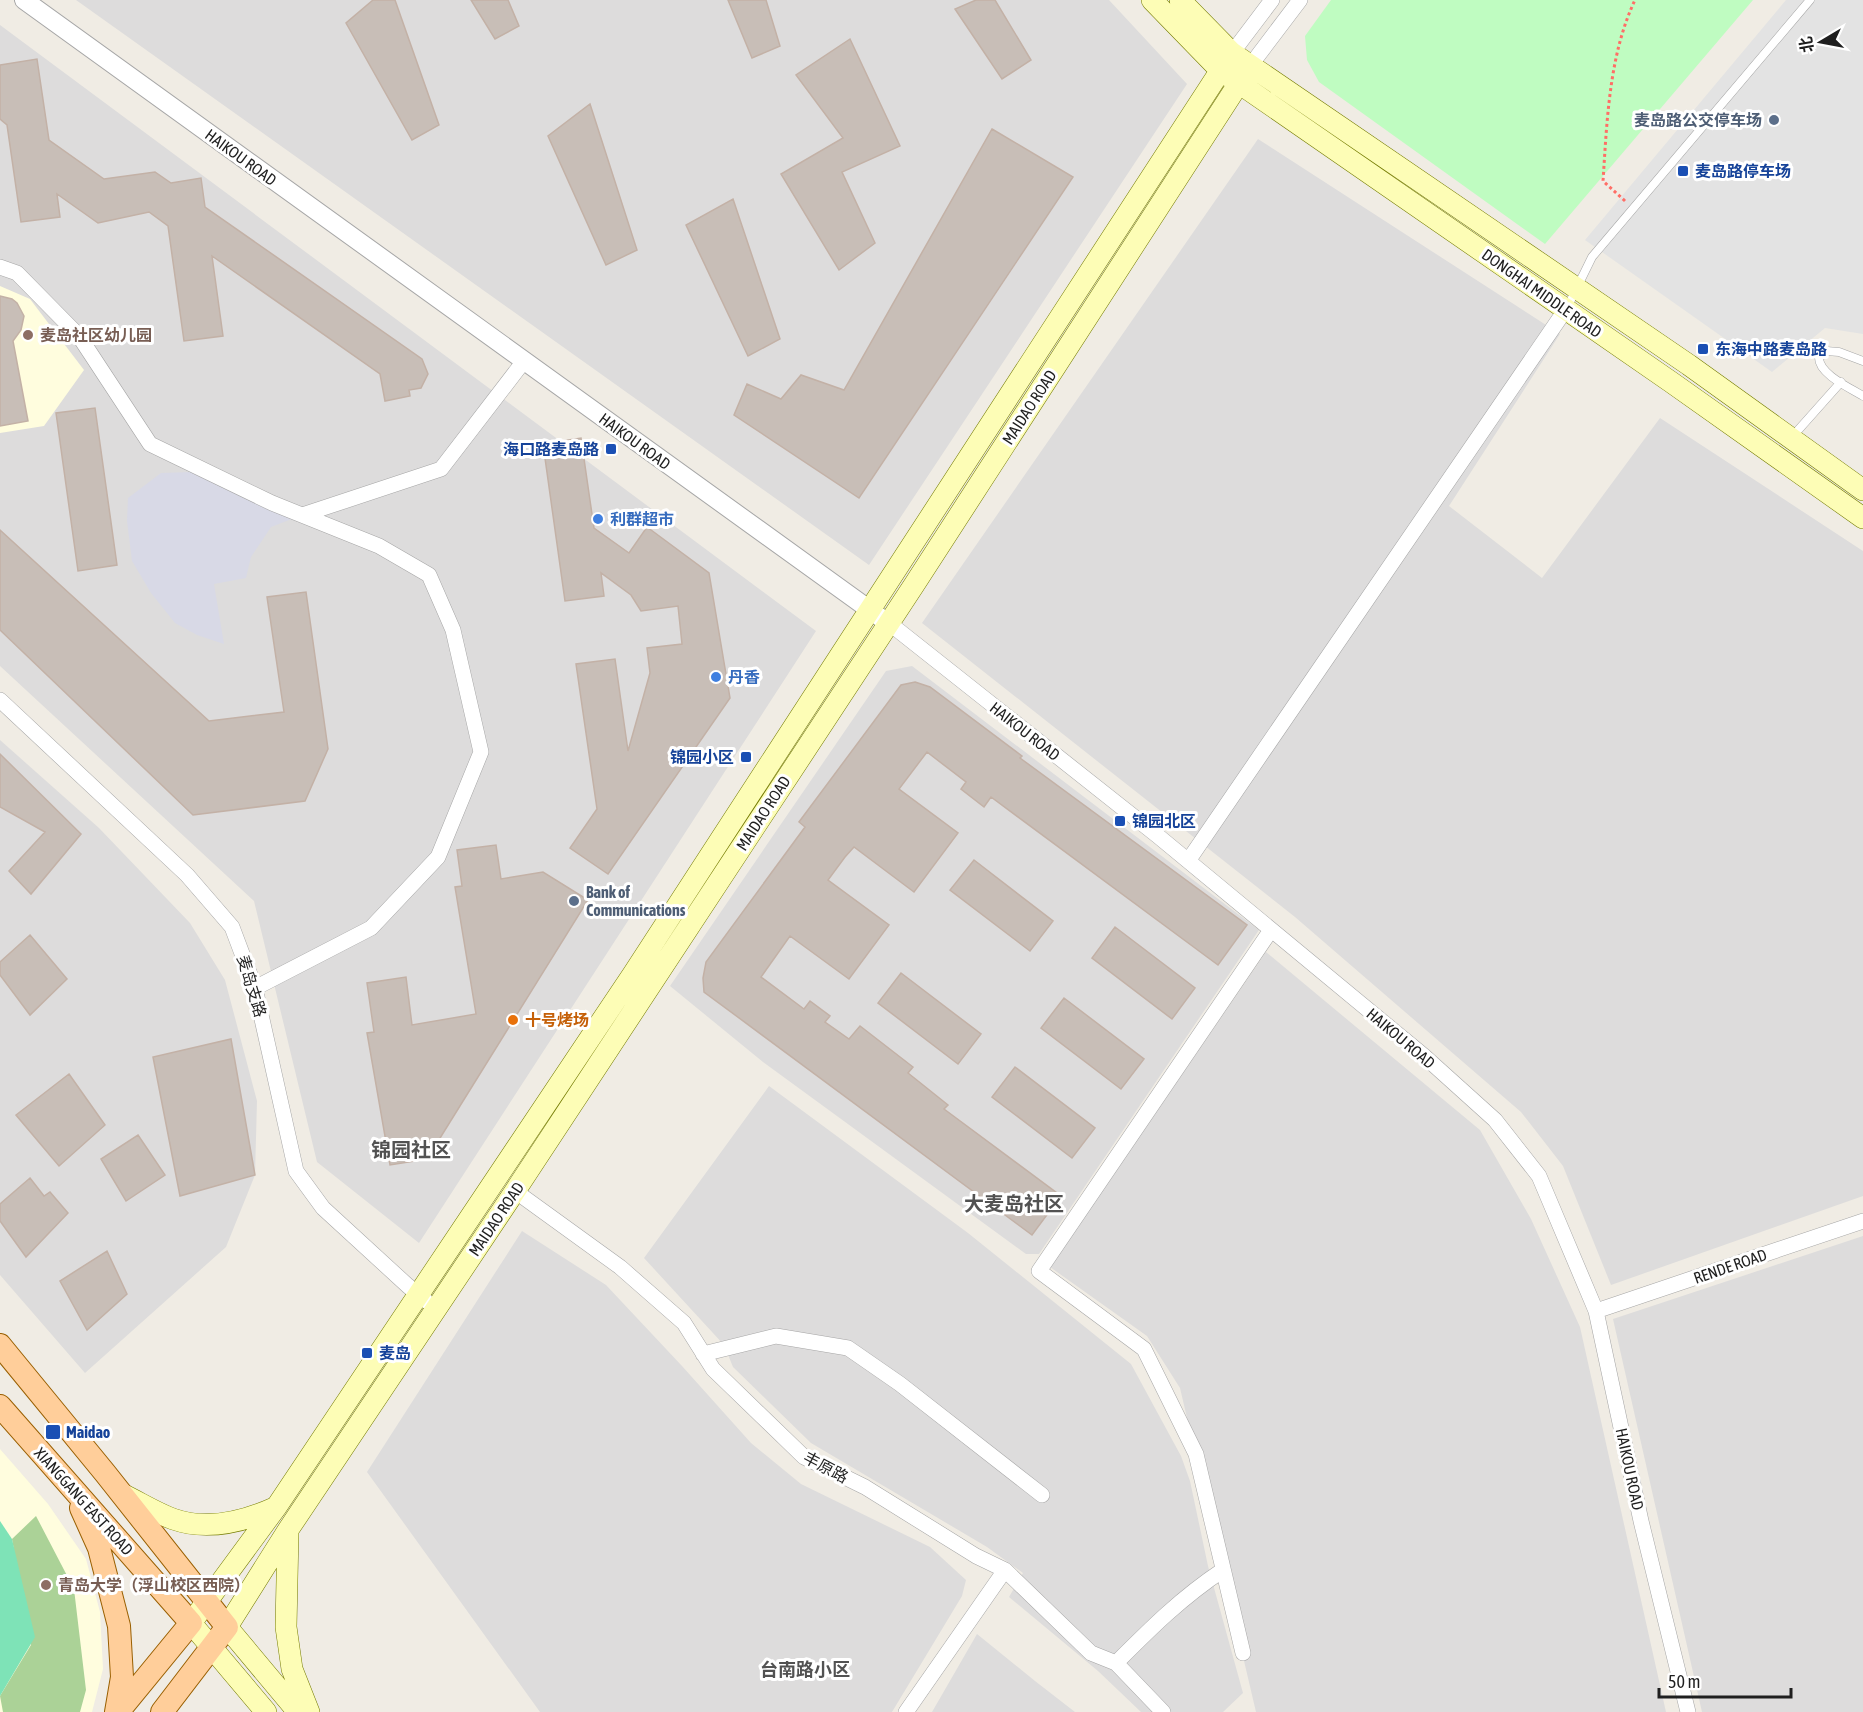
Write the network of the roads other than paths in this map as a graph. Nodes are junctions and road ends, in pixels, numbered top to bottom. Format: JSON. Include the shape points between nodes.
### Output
{"nodes":[{"id":1,"x":24,"y":0,"type":"edge"},
{"id":2,"x":1152,"y":0,"type":"edge"},
{"id":3,"x":1180,"y":0,"type":"edge"},
{"id":4,"x":1272,"y":0,"type":"edge"},
{"id":5,"x":1300,"y":0,"type":"edge"},
{"id":6,"x":1809,"y":0,"type":"edge"},
{"id":7,"x":1226,"y":61,"type":"junction"},
{"id":8,"x":1244,"y":74,"type":"junction"},
{"id":9,"x":0,"y":267,"type":"edge"},
{"id":10,"x":1576,"y":288,"type":"junction"},
{"id":11,"x":1566,"y":309,"type":"junction"},
{"id":12,"x":524,"y":361,"type":"junction"},
{"id":13,"x":1863,"y":361,"type":"edge"},
{"id":14,"x":1840,"y":382,"type":"junction"},
{"id":15,"x":1863,"y":396,"type":"edge"},
{"id":16,"x":1791,"y":438,"type":"junction"},
{"id":17,"x":1863,"y":490,"type":"edge"},
{"id":18,"x":302,"y":515,"type":"junction"},
{"id":19,"x":1863,"y":518,"type":"edge"},
{"id":20,"x":870,"y":611,"type":"junction"},
{"id":21,"x":889,"y":623,"type":"junction"},
{"id":22,"x":0,"y":700,"type":"edge"},
{"id":23,"x":1188,"y":861,"type":"junction"},
{"id":24,"x":1271,"y":930,"type":"junction"},
{"id":25,"x":255,"y":988,"type":"junction"},
{"id":26,"x":515,"y":1191,"type":"junction"},
{"id":27,"x":1863,"y":1221,"type":"edge"},
{"id":28,"x":418,"y":1295,"type":"junction"},
{"id":29,"x":436,"y":1308,"type":"junction"},
{"id":30,"x":1596,"y":1311,"type":"junction"},
{"id":31,"x":0,"y":1345,"type":"edge"},
{"id":32,"x":703,"y":1354,"type":"junction"},
{"id":33,"x":0,"y":1406,"type":"edge"},
{"id":34,"x":72,"y":1488,"type":"junction"},
{"id":35,"x":122,"y":1494,"type":"junction"},
{"id":36,"x":1042,"y":1495,"type":"dead end"},
{"id":37,"x":277,"y":1506,"type":"junction"},
{"id":38,"x":288,"y":1530,"type":"junction"},
{"id":39,"x":1005,"y":1570,"type":"junction"},
{"id":40,"x":1223,"y":1570,"type":"junction"},
{"id":41,"x":207,"y":1602,"type":"junction"},
{"id":42,"x":191,"y":1623,"type":"junction"},
{"id":43,"x":227,"y":1627,"type":"junction"},
{"id":44,"x":211,"y":1648,"type":"junction"},
{"id":45,"x":1243,"y":1653,"type":"dead end"},
{"id":46,"x":1116,"y":1664,"type":"junction"},
{"id":47,"x":117,"y":1712,"type":"edge"},
{"id":48,"x":162,"y":1712,"type":"edge"},
{"id":49,"x":266,"y":1712,"type":"edge"},
{"id":50,"x":298,"y":1712,"type":"edge"},
{"id":51,"x":309,"y":1712,"type":"edge"},
{"id":52,"x":906,"y":1712,"type":"edge"},
{"id":53,"x":1162,"y":1712,"type":"edge"},
{"id":54,"x":1688,"y":1712,"type":"edge"}],
"edges":[{"from":1,"to":12,"type":"street","name":"HAIKOU ROAD"},
{"from":2,"to":7,"type":"main road"},
{"from":3,"to":7,"type":"main road"},
{"from":4,"to":7,"type":"street","name":"MAIDAO ROAD"},
{"from":5,"to":8,"type":"street","name":"MAIDAO ROAD"},
{"from":6,"to":10,"type":"lane","via":[[1592,257]]},
{"from":7,"to":8,"type":"main road","name":"DONGHAI MIDDLE ROAD"},
{"from":7,"to":20,"type":"main road","name":"MAIDAO ROAD"},
{"from":8,"to":10,"type":"main road","name":"DONGHAI MIDDLE ROAD"},
{"from":8,"to":11,"type":"main road","name":"DONGHAI MIDDLE ROAD"},
{"from":8,"to":21,"type":"main road","name":"MAIDAO ROAD"},
{"from":9,"to":18,"type":"street","via":[[17,273],[79,336],[150,444]]},
{"from":10,"to":11,"type":"lane"},
{"from":10,"to":16,"type":"main road","name":"DONGHAI MIDDLE ROAD"},
{"from":11,"to":19,"type":"main road","name":"DONGHAI MIDDLE ROAD"},
{"from":11,"to":23,"type":"street"},
{"from":12,"to":18,"type":"street","via":[[441,469]]},
{"from":12,"to":20,"type":"street","name":"HAIKOU ROAD"},
{"from":13,"to":14,"type":"lane","via":[[1839,352],[1822,354],[1821,367]]},
{"from":14,"to":15,"type":"lane"},
{"from":14,"to":16,"type":"lane"},
{"from":16,"to":17,"type":"main road","name":"DONGHAI MIDDLE ROAD"},
{"from":18,"to":25,"type":"street","via":[[379,546],[429,575],[453,630],[481,752],[438,857],[371,928]]},
{"from":20,"to":21,"type":"street","name":"HAIKOU ROAD"},
{"from":20,"to":28,"type":"main road","name":"MAIDAO ROAD"},
{"from":21,"to":23,"type":"street","name":"HAIKOU ROAD"},
{"from":21,"to":26,"type":"main road","name":"MAIDAO ROAD"},
{"from":22,"to":25,"type":"street","name":"麦岛支路","via":[[187,875],[232,927]]},
{"from":23,"to":24,"type":"street","name":"HAIKOU ROAD"},
{"from":24,"to":30,"type":"street","name":"HAIKOU ROAD","via":[[1495,1120],[1539,1176]]},
{"from":24,"to":40,"type":"street","via":[[1039,1271],[1144,1349],[1196,1454]]},
{"from":25,"to":28,"type":"street","name":"麦岛支路","via":[[296,1171],[323,1208]]},
{"from":26,"to":29,"type":"main road","name":"MAIDAO ROAD"},
{"from":26,"to":32,"type":"street","name":"丰原路","via":[[620,1266],[684,1323]]},
{"from":27,"to":30,"type":"street","name":"RENDE ROAD"},
{"from":28,"to":29,"type":"street","name":"麦岛支路"},
{"from":28,"to":37,"type":"main road","name":"MAIDAO ROAD"},
{"from":29,"to":38,"type":"main road","name":"MAIDAO ROAD"},
{"from":30,"to":54,"type":"street","name":"HAIKOU ROAD","via":[[1641,1521]]},
{"from":31,"to":35,"type":"main road","name":"XIANGGANG EAST ROAD"},
{"from":32,"to":36,"type":"street","via":[[776,1336],[848,1348]]},
{"from":32,"to":39,"type":"street","name":"丰原路","via":[[713,1369],[804,1457],[865,1487]]},
{"from":33,"to":34,"type":"main road","name":"XIANGGANG EAST ROAD"},
{"from":34,"to":42,"type":"main road","name":"XIANGGANG EAST ROAD"},
{"from":34,"to":47,"type":"main road","via":[[99,1548],[118,1626],[122,1677]]},
{"from":35,"to":37,"type":"main road","via":[[173,1519],[192,1523],[247,1520]]},
{"from":35,"to":41,"type":"main road","name":"XIANGGANG EAST ROAD"},
{"from":37,"to":41,"type":"main road","name":"MAIDAO ROAD"},
{"from":38,"to":43,"type":"main road","name":"MAIDAO ROAD"},
{"from":38,"to":51,"type":"main road","via":[[286,1627],[292,1669]]},
{"from":39,"to":46,"type":"street","name":"丰原路","via":[[1091,1653]]},
{"from":39,"to":52,"type":"street"},
{"from":40,"to":45,"type":"street"},
{"from":40,"to":46,"type":"street","via":[[1169,1610]]},
{"from":41,"to":42,"type":"main road","name":"MAIDAO ROAD"},
{"from":41,"to":43,"type":"main road","name":"XIANGGANG EAST ROAD"},
{"from":42,"to":44,"type":"main road"},
{"from":42,"to":47,"type":"main road"},
{"from":43,"to":44,"type":"main road"},
{"from":43,"to":50,"type":"main road"},
{"from":44,"to":48,"type":"main road"},
{"from":44,"to":49,"type":"main road"},
{"from":46,"to":53,"type":"street","name":"丰原路"}]}
